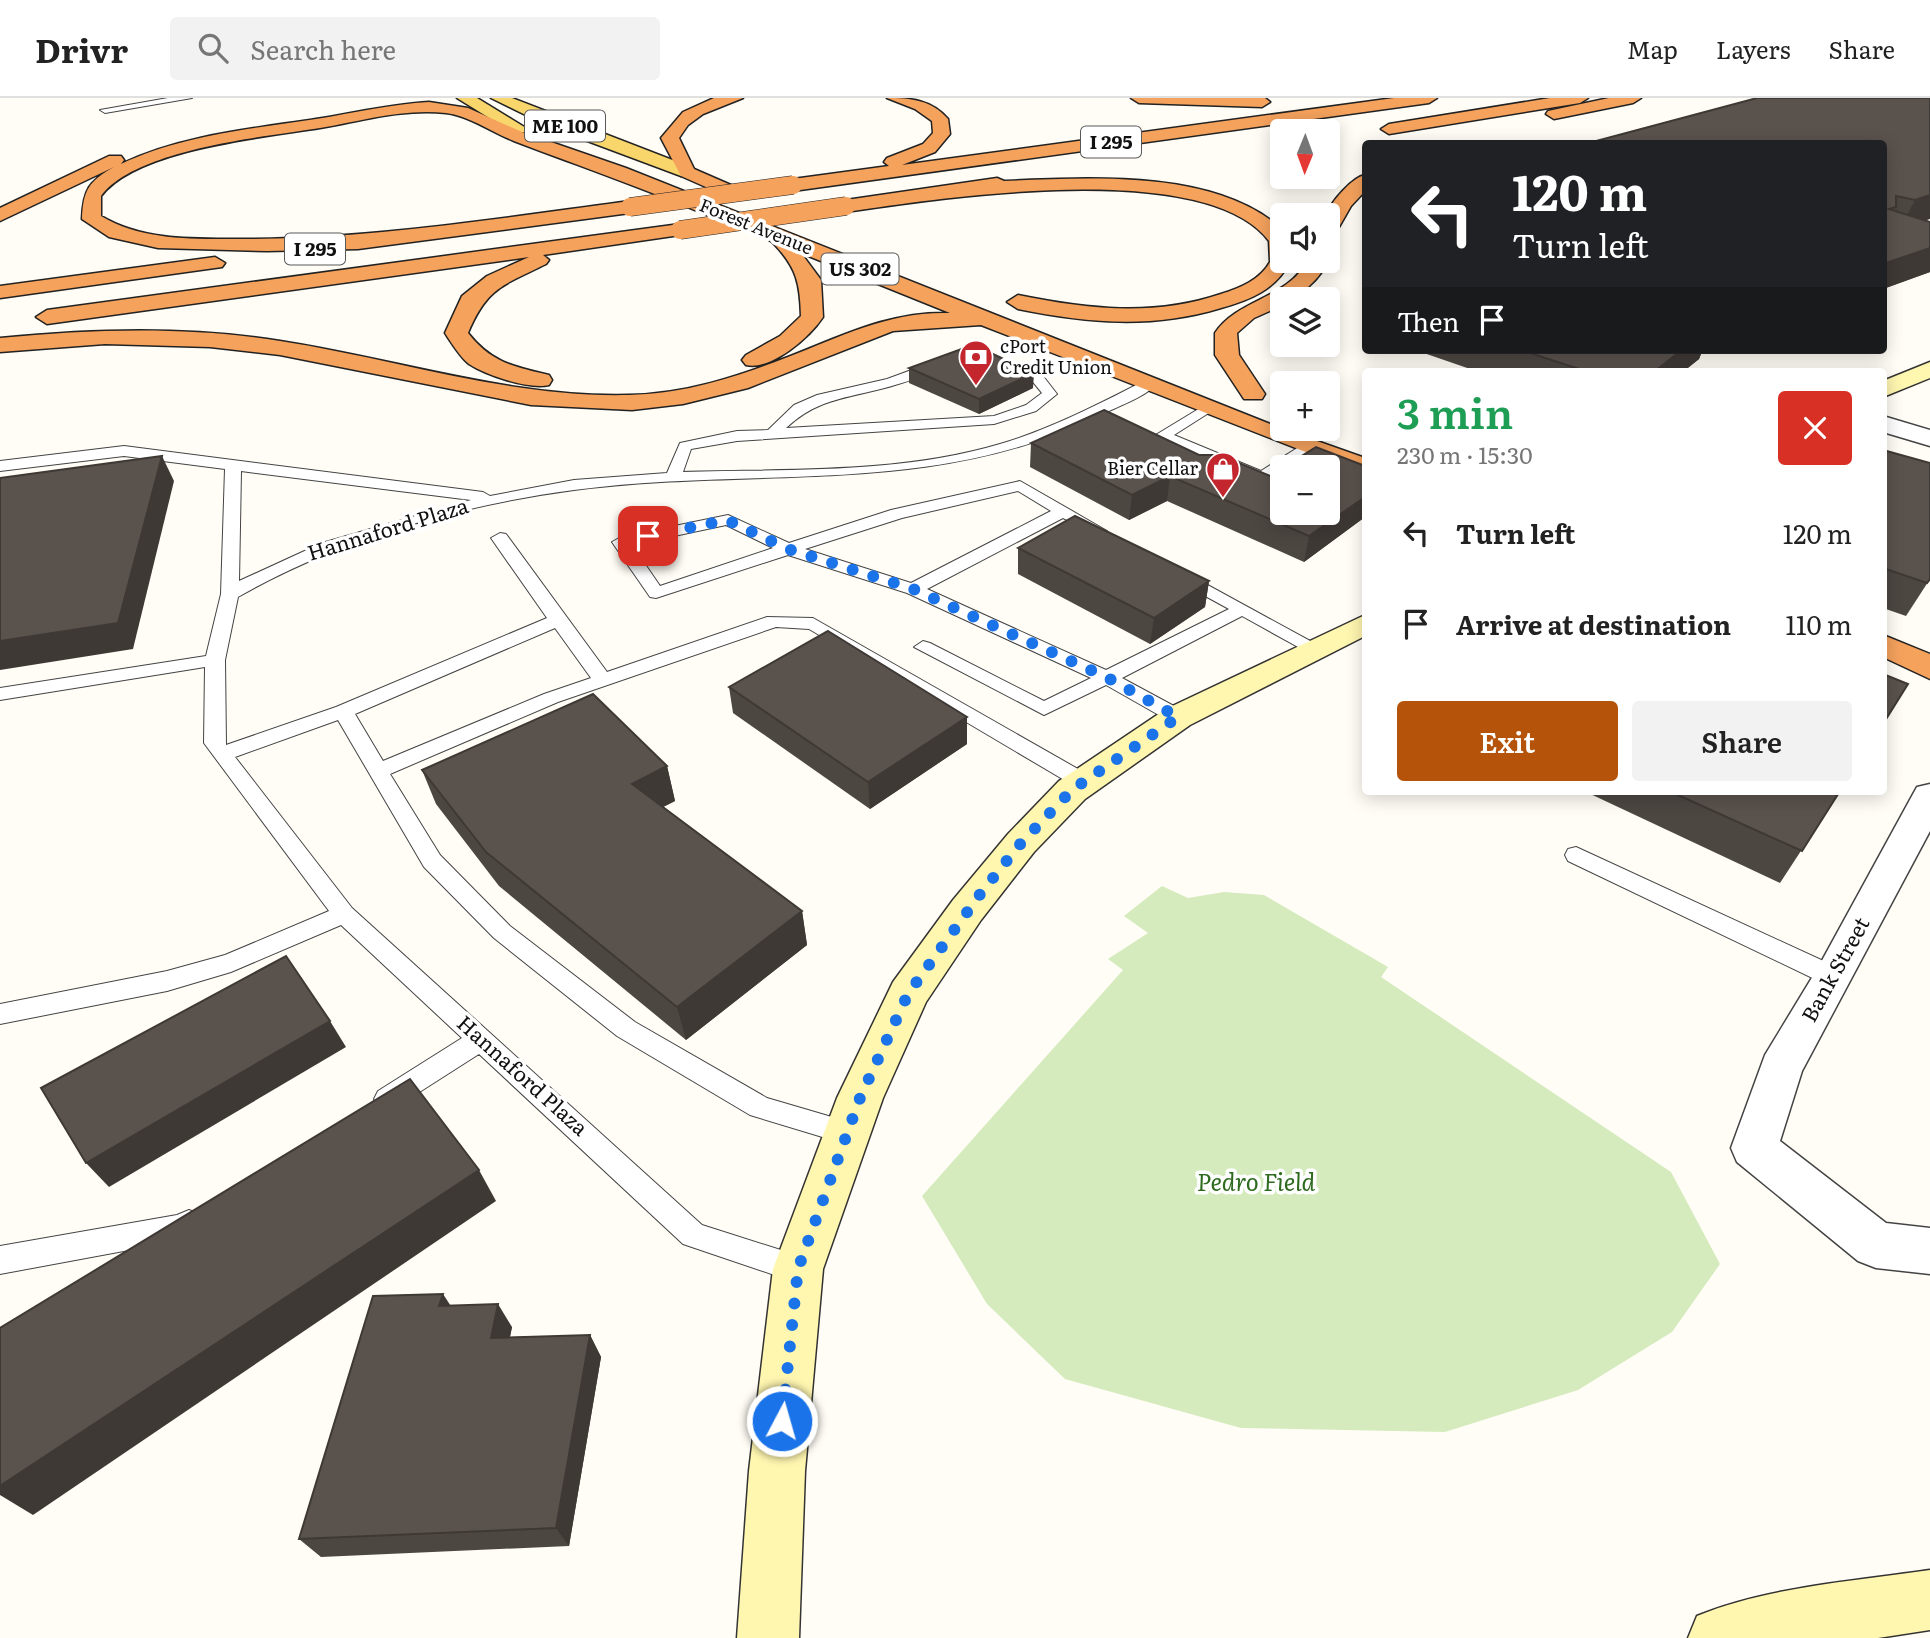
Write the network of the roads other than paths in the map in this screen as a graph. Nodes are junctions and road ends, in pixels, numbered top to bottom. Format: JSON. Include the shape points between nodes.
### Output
{"nodes":[{"id":1,"x":113,"y":98,"type":"edge"},
{"id":2,"x":187,"y":98,"type":"edge"},
{"id":3,"x":404,"y":98,"type":"edge"},
{"id":4,"x":465,"y":98,"type":"edge"},
{"id":5,"x":499,"y":98,"type":"edge"},
{"id":6,"x":523,"y":98,"type":"edge"},
{"id":7,"x":735,"y":98,"type":"edge"},
{"id":8,"x":895,"y":98,"type":"edge"},
{"id":9,"x":1139,"y":98,"type":"edge"},
{"id":10,"x":1331,"y":98,"type":"edge"},
{"id":11,"x":1429,"y":98,"type":"edge"},
{"id":12,"x":1580,"y":98,"type":"edge"},
{"id":13,"x":1633,"y":98,"type":"edge"},
{"id":14,"x":1369,"y":132,"type":"dead end"},
{"id":15,"x":1452,"y":137,"type":"dead end"},
{"id":16,"x":631,"y":152,"type":"junction"},
{"id":17,"x":569,"y":153,"type":"junction"},
{"id":18,"x":1119,"y":167,"type":"dead end"},
{"id":19,"x":687,"y":172,"type":"junction"},
{"id":20,"x":1362,"y":183,"type":"edge"},
{"id":21,"x":793,"y":184,"type":"junction"},
{"id":22,"x":970,"y":188,"type":"junction"},
{"id":23,"x":1340,"y":209,"type":"edge"},
{"id":24,"x":0,"y":215,"type":"edge"},
{"id":25,"x":824,"y":231,"type":"dead end"},
{"id":26,"x":780,"y":238,"type":"junction"},
{"id":27,"x":383,"y":239,"type":"junction"},
{"id":28,"x":610,"y":239,"type":"junction"},
{"id":29,"x":1308,"y":273,"type":"edge"},
{"id":30,"x":0,"y":292,"type":"edge"},
{"id":31,"x":992,"y":292,"type":"dead end"},
{"id":32,"x":1018,"y":302,"type":"junction"},
{"id":33,"x":27,"y":320,"type":"dead end"},
{"id":34,"x":1005,"y":325,"type":"junction"},
{"id":35,"x":1104,"y":336,"type":"dead end"},
{"id":36,"x":0,"y":345,"type":"edge"},
{"id":37,"x":951,"y":355,"type":"edge"},
{"id":38,"x":996,"y":361,"type":"edge"},
{"id":39,"x":1930,"y":369,"type":"edge"},
{"id":40,"x":1215,"y":380,"type":"dead end"},
{"id":41,"x":1151,"y":383,"type":"junction"},
{"id":42,"x":1887,"y":388,"type":"edge"},
{"id":43,"x":1210,"y":406,"type":"junction"},
{"id":44,"x":1887,"y":425,"type":"edge"},
{"id":45,"x":772,"y":434,"type":"junction"},
{"id":46,"x":737,"y":436,"type":"junction"},
{"id":47,"x":1930,"y":438,"type":"edge"},
{"id":48,"x":1310,"y":446,"type":"junction"},
{"id":49,"x":0,"y":466,"type":"edge"},
{"id":50,"x":233,"y":466,"type":"junction"},
{"id":51,"x":1362,"y":466,"type":"edge"},
{"id":52,"x":716,"y":475,"type":"junction"},
{"id":53,"x":673,"y":478,"type":"junction"},
{"id":54,"x":495,"y":498,"type":"junction"},
{"id":55,"x":1063,"y":512,"type":"junction"},
{"id":56,"x":500,"y":538,"type":"dead end"},
{"id":57,"x":1118,"y":541,"type":"edge"},
{"id":58,"x":788,"y":549,"type":"junction"},
{"id":59,"x":1163,"y":565,"type":"edge"},
{"id":60,"x":913,"y":589,"type":"junction"},
{"id":61,"x":230,"y":594,"type":"junction"},
{"id":62,"x":1243,"y":609,"type":"junction"},
{"id":63,"x":558,"y":620,"type":"junction"},
{"id":64,"x":1362,"y":625,"type":"edge"},
{"id":65,"x":923,"y":647,"type":"dead end"},
{"id":66,"x":1887,"y":647,"type":"edge"},
{"id":67,"x":1314,"y":648,"type":"junction"},
{"id":68,"x":215,"y":660,"type":"junction"},
{"id":69,"x":1887,"y":666,"type":"edge"},
{"id":70,"x":1930,"y":669,"type":"edge"},
{"id":71,"x":1106,"y":677,"type":"junction"},
{"id":72,"x":1930,"y":677,"type":"edge"},
{"id":73,"x":603,"y":681,"type":"junction"},
{"id":74,"x":0,"y":695,"type":"edge"},
{"id":75,"x":343,"y":711,"type":"junction"},
{"id":76,"x":1178,"y":717,"type":"junction"},
{"id":77,"x":222,"y":754,"type":"junction"},
{"id":78,"x":378,"y":771,"type":"junction"},
{"id":79,"x":1084,"y":782,"type":"junction"},
{"id":80,"x":1930,"y":796,"type":"edge"},
{"id":81,"x":1576,"y":855,"type":"dead end"},
{"id":82,"x":344,"y":914,"type":"junction"},
{"id":83,"x":1834,"y":977,"type":"junction"},
{"id":84,"x":0,"y":1014,"type":"edge"},
{"id":85,"x":482,"y":1039,"type":"junction"},
{"id":86,"x":367,"y":1111,"type":"edge"},
{"id":87,"x":849,"y":1133,"type":"junction"},
{"id":88,"x":217,"y":1205,"type":"edge"},
{"id":89,"x":1930,"y":1251,"type":"edge"},
{"id":90,"x":0,"y":1260,"type":"edge"},
{"id":91,"x":798,"y":1269,"type":"junction"},
{"id":92,"x":1930,"y":1600,"type":"edge"},
{"id":93,"x":768,"y":1638,"type":"edge"},
{"id":94,"x":1718,"y":1638,"type":"edge"}],
"edges":[{"from":1,"to":2,"type":"lane","via":[[105,110]]},
{"from":3,"to":24,"type":"highway","via":[[164,144],[109,163]]},
{"from":4,"to":17,"type":"main road","name":"Forest Avenue","number":"ME 100"},
{"from":5,"to":16,"type":"main road","name":"Forest Avenue","number":"ME 100"},
{"from":6,"to":16,"type":"main road"},
{"from":7,"to":19,"type":"highway","via":[[697,109],[678,123],[670,138]]},
{"from":8,"to":21,"type":"highway","via":[[921,106],[940,119],[942,134],[929,148],[901,160]]},
{"from":9,"to":10,"type":"highway"},
{"from":11,"to":21,"type":"highway","number":"I 295"},
{"from":12,"to":14,"type":"highway"},
{"from":13,"to":15,"type":"highway"},
{"from":16,"to":19,"type":"main road","name":"Forest Avenue","number":"ME 100"},
{"from":17,"to":26,"type":"highway","name":"Forest Avenue","number":"US 302"},
{"from":17,"to":27,"type":"highway","via":[[461,111],[397,111],[196,143],[112,177],[88,206],[101,227],[153,242],[240,246]]},
{"from":18,"to":22,"type":"highway","number":"I 295"},
{"from":19,"to":25,"type":"highway","name":"Forest Avenue","number":"US 302"},
{"from":20,"to":23,"type":"highway"},
{"from":21,"to":27,"type":"highway","number":"I 295","bridge":true},
{"from":22,"to":28,"type":"highway","number":"I 295","bridge":true},
{"from":22,"to":32,"type":"highway","via":[[1120,187],[1192,196],[1251,216],[1269,228],[1282,251],[1273,276],[1260,287],[1175,314],[1109,318]]},
{"from":26,"to":28,"type":"highway","via":[[810,280],[812,317],[788,341],[745,365],[663,383],[584,387],[523,377],[476,358],[456,333],[470,301],[495,281],[530,263]]},
{"from":26,"to":34,"type":"highway","name":"Forest Avenue","number":"US 302"},
{"from":27,"to":30,"type":"highway","number":"I 295"},
{"from":28,"to":33,"type":"highway","number":"I 295"},
{"from":29,"to":40,"type":"highway","via":[[1281,297],[1227,329],[1223,343],[1263,398]]},
{"from":31,"to":32,"type":"highway"},
{"from":32,"to":35,"type":"highway"},
{"from":34,"to":36,"type":"highway","via":[[933,319],[886,325],[758,378],[683,397],[605,404],[471,388],[282,348],[221,340],[116,337]]},
{"from":34,"to":41,"type":"highway","name":"Forest Avenue","number":"US 302"},
{"from":37,"to":45,"type":"lane","via":[[891,382],[799,408]]},
{"from":38,"to":45,"type":"lane","via":[[1040,379],[1051,394],[1018,414],[994,420]]},
{"from":39,"to":42,"type":"street"},
{"from":41,"to":43,"type":"highway","name":"Forest Avenue","number":"US 302"},
{"from":41,"to":52,"type":"lane","name":"Hannaford Plaza","via":[[1072,423],[984,453],[883,469]]},
{"from":43,"to":48,"type":"highway","name":"Forest Avenue","number":"US 302"},
{"from":43,"to":48,"type":"lane","via":[[1162,436],[1262,477]]},
{"from":44,"to":47,"type":"street"},
{"from":45,"to":46,"type":"lane"},
{"from":46,"to":52,"type":"lane","via":[[718,450]]},
{"from":46,"to":53,"type":"lane","via":[[685,446]]},
{"from":48,"to":51,"type":"highway","name":"Forest Avenue","number":"US 302"},
{"from":49,"to":50,"type":"lane","via":[[124,451]]},
{"from":50,"to":54,"type":"lane"},
{"from":50,"to":61,"type":"lane"},
{"from":52,"to":53,"type":"lane","name":"Hannaford Plaza"},
{"from":53,"to":54,"type":"lane","name":"Hannaford Plaza","via":[[566,485]]},
{"from":54,"to":61,"type":"lane","name":"Hannaford Plaza","via":[[351,537],[277,566]]},
{"from":55,"to":57,"type":"lane"},
{"from":55,"to":58,"type":"lane","via":[[1020,486],[897,514]]},
{"from":55,"to":60,"type":"lane"},
{"from":56,"to":63,"type":"lane"},
{"from":58,"to":58,"type":"lane","via":[[656,593],[621,542],[727,520]]},
{"from":58,"to":60,"type":"lane"},
{"from":59,"to":62,"type":"lane"},
{"from":60,"to":71,"type":"lane"},
{"from":61,"to":68,"type":"lane","name":"Hannaford Plaza"},
{"from":62,"to":67,"type":"lane"},
{"from":62,"to":71,"type":"lane"},
{"from":63,"to":73,"type":"lane"},
{"from":63,"to":75,"type":"lane"},
{"from":64,"to":67,"type":"street"},
{"from":65,"to":71,"type":"lane","via":[[1044,709]]},
{"from":66,"to":70,"type":"highway"},
{"from":67,"to":76,"type":"street"},
{"from":68,"to":74,"type":"lane"},
{"from":68,"to":77,"type":"lane","name":"Hannaford Plaza","via":[[214,743]]},
{"from":69,"to":72,"type":"highway"},
{"from":71,"to":76,"type":"lane"},
{"from":73,"to":78,"type":"lane","via":[[551,698]]},
{"from":73,"to":79,"type":"lane","via":[[774,621],[813,624]]},
{"from":75,"to":77,"type":"lane"},
{"from":75,"to":78,"type":"lane"},
{"from":76,"to":79,"type":"street"},
{"from":77,"to":82,"type":"lane","name":"Hannaford Plaza"},
{"from":78,"to":87,"type":"lane","via":[[432,861],[502,932],[626,1029],[760,1107]]},
{"from":79,"to":87,"type":"street","via":[[1021,843],[908,994],[860,1098]]},
{"from":80,"to":83,"type":"street","name":"Bank Street"},
{"from":81,"to":83,"type":"lane"},
{"from":82,"to":84,"type":"lane","via":[[231,963],[167,981]]},
{"from":82,"to":85,"type":"lane","name":"Hannaford Plaza"},
{"from":83,"to":89,"type":"street","name":"Bank Street","via":[[1780,1068],[1754,1148],[1877,1245]]},
{"from":85,"to":86,"type":"lane"},
{"from":85,"to":91,"type":"lane","name":"Hannaford Plaza","via":[[693,1235]]},
{"from":87,"to":91,"type":"street"},
{"from":88,"to":90,"type":"lane","via":[[183,1227]]},
{"from":91,"to":93,"type":"street","via":[[777,1471]]},
{"from":92,"to":94,"type":"street"}]}
